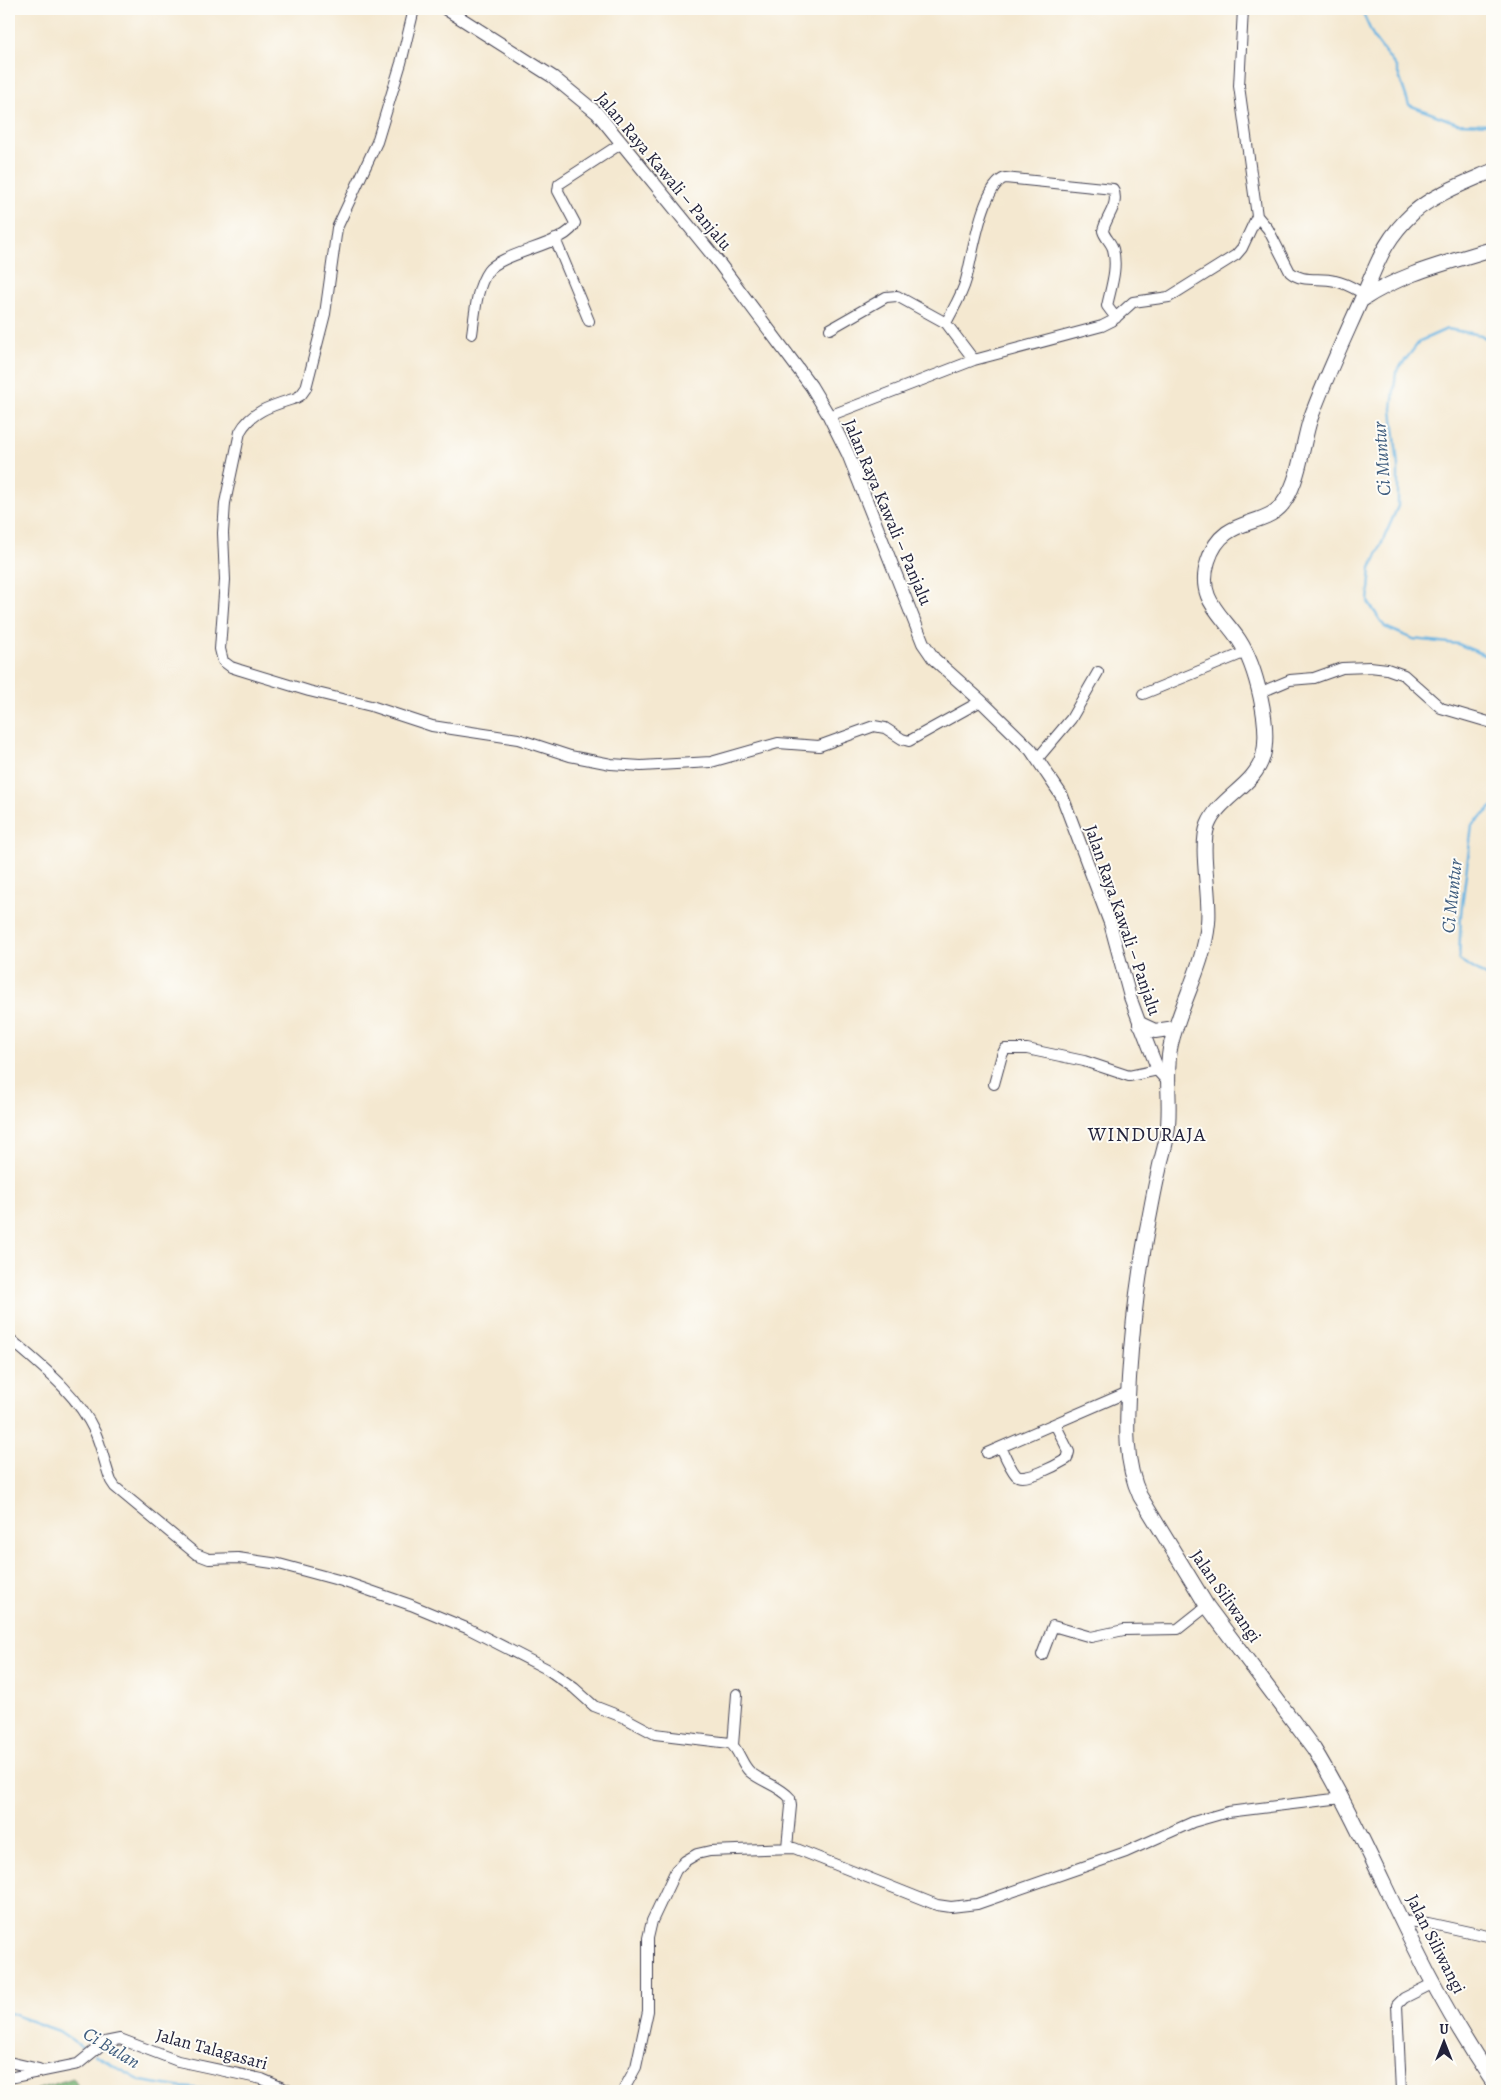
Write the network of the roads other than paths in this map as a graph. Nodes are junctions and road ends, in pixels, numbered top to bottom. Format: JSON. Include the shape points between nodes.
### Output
{"nodes":[{"id":1,"x":414,"y":9,"type":"edge"},
{"id":2,"x":446,"y":9,"type":"edge"},
{"id":3,"x":1243,"y":9,"type":"edge"},
{"id":4,"x":622,"y":143,"type":"junction"},
{"id":5,"x":1492,"y":171,"type":"edge"},
{"id":6,"x":1257,"y":216,"type":"junction"},
{"id":7,"x":555,"y":239,"type":"junction"},
{"id":8,"x":1492,"y":249,"type":"edge"},
{"id":9,"x":1363,"y":297,"type":"junction"},
{"id":10,"x":1116,"y":318,"type":"junction"},
{"id":11,"x":589,"y":321,"type":"dead end"},
{"id":12,"x":946,"y":323,"type":"junction"},
{"id":13,"x":830,"y":329,"type":"dead end"},
{"id":14,"x":472,"y":334,"type":"dead end"},
{"id":15,"x":974,"y":360,"type":"junction"},
{"id":16,"x":829,"y":416,"type":"junction"},
{"id":17,"x":1246,"y":652,"type":"junction"},
{"id":18,"x":1098,"y":672,"type":"dead end"},
{"id":19,"x":1259,"y":693,"type":"junction"},
{"id":20,"x":1143,"y":694,"type":"dead end"},
{"id":21,"x":982,"y":701,"type":"junction"},
{"id":22,"x":1492,"y":723,"type":"edge"},
{"id":23,"x":1038,"y":758,"type":"junction"},
{"id":24,"x":1140,"y":1024,"type":"junction"},
{"id":25,"x":1176,"y":1028,"type":"junction"},
{"id":26,"x":1163,"y":1075,"type":"junction"},
{"id":27,"x":994,"y":1084,"type":"dead end"},
{"id":28,"x":9,"y":1338,"type":"edge"},
{"id":29,"x":1128,"y":1392,"type":"junction"},
{"id":30,"x":1055,"y":1424,"type":"junction"},
{"id":31,"x":1000,"y":1447,"type":"junction"},
{"id":32,"x":987,"y":1453,"type":"dead end"},
{"id":33,"x":1207,"y":1606,"type":"junction"},
{"id":34,"x":1042,"y":1654,"type":"dead end"},
{"id":35,"x":737,"y":1694,"type":"dead end"},
{"id":36,"x":733,"y":1745,"type":"junction"},
{"id":37,"x":1342,"y":1798,"type":"junction"},
{"id":38,"x":787,"y":1847,"type":"junction"},
{"id":39,"x":1402,"y":1921,"type":"junction"},
{"id":40,"x":1492,"y":1937,"type":"edge"},
{"id":41,"x":1434,"y":1983,"type":"junction"},
{"id":42,"x":9,"y":2062,"type":"edge"},
{"id":43,"x":45,"y":2070,"type":"junction"},
{"id":44,"x":9,"y":2078,"type":"edge"},
{"id":45,"x":1492,"y":2081,"type":"edge"},
{"id":46,"x":290,"y":2091,"type":"edge"},
{"id":47,"x":623,"y":2091,"type":"edge"},
{"id":48,"x":1402,"y":2091,"type":"edge"}],
"edges":[{"from":1,"to":21,"type":"street","via":[[380,134],[337,228],[325,314],[306,388],[296,398],[259,411],[240,432],[230,472],[223,533],[225,580],[220,649],[223,661],[240,670],[432,726],[518,739],[587,760],[634,766],[711,762],[773,744],[819,746],[874,726],[909,741]]},
{"from":2,"to":4,"type":"main road","name":"Jalan Raya Kawali – Panjalu","via":[[553,77],[597,113]]},
{"from":3,"to":6,"type":"street","via":[[1239,86]]},
{"from":4,"to":7,"type":"street","via":[[559,184],[558,191],[575,223],[570,231]]},
{"from":4,"to":16,"type":"main road","name":"Jalan Raya Kawali – Panjalu","via":[[719,263],[811,386]]},
{"from":5,"to":9,"type":"highway","name":"Jalan Siliwangi","via":[[1415,211],[1382,249]]},
{"from":6,"to":9,"type":"street","via":[[1268,229],[1294,276],[1338,281]]},
{"from":6,"to":10,"type":"street","via":[[1236,255],[1172,296],[1133,302]]},
{"from":7,"to":11,"type":"street"},
{"from":7,"to":14,"type":"street","via":[[498,262],[488,270],[480,290]]},
{"from":8,"to":9,"type":"highway","via":[[1407,275]]},
{"from":9,"to":17,"type":"highway","name":"Jalan Siliwangi","via":[[1309,423],[1285,503],[1267,516],[1229,531],[1220,538],[1207,562],[1205,584],[1208,601]]},
{"from":10,"to":12,"type":"street","via":[[1107,306],[1115,259],[1112,245],[1103,231],[1114,204],[1112,189],[1005,178],[993,187],[986,204],[966,281]]},
{"from":10,"to":15,"type":"street","via":[[1102,326]]},
{"from":12,"to":13,"type":"street","via":[[893,296]]},
{"from":12,"to":15,"type":"street"},
{"from":15,"to":16,"type":"street"},
{"from":16,"to":21,"type":"main road","name":"Jalan Raya Kawali – Panjalu","via":[[848,454],[923,643],[934,659]]},
{"from":17,"to":19,"type":"highway","name":"Jalan Siliwangi"},
{"from":17,"to":20,"type":"street"},
{"from":18,"to":23,"type":"street","via":[[1071,719]]},
{"from":19,"to":22,"type":"street","via":[[1290,680],[1314,678],[1342,668],[1386,669],[1404,675],[1440,708]]},
{"from":19,"to":25,"type":"highway","name":"Jalan Siliwangi","via":[[1266,731],[1262,760],[1258,769],[1221,806],[1208,826],[1205,850],[1209,919],[1200,965]]},
{"from":21,"to":23,"type":"main road","name":"Jalan Raya Kawali – Panjalu"},
{"from":23,"to":24,"type":"main road","name":"Jalan Raya Kawali – Panjalu","via":[[1062,796],[1087,859]]},
{"from":24,"to":25,"type":"highway","via":[[1155,1031]]},
{"from":24,"to":26,"type":"main road","name":"Jalan Raya Kawali – Panjalu"},
{"from":25,"to":26,"type":"highway","name":"Jalan Siliwangi"},
{"from":26,"to":27,"type":"street","via":[[1129,1076],[1084,1061],[1027,1049],[1006,1049]]},
{"from":26,"to":29,"type":"highway","name":"Jalan Siliwangi","via":[[1168,1129],[1137,1283]]},
{"from":28,"to":36,"type":"street","via":[[68,1391],[82,1409],[95,1432],[116,1487],[203,1558],[251,1559],[279,1564],[411,1605],[469,1629],[547,1669],[594,1706],[656,1734]]},
{"from":29,"to":30,"type":"street"},
{"from":29,"to":33,"type":"highway","name":"Jalan Siliwangi","via":[[1128,1448],[1134,1483]]},
{"from":30,"to":31,"type":"street"},
{"from":30,"to":31,"type":"street","via":[[1069,1452],[1067,1459],[1031,1476],[1022,1478],[1016,1474]]},
{"from":31,"to":32,"type":"street"},
{"from":33,"to":34,"type":"street","via":[[1178,1629],[1121,1631],[1092,1637],[1053,1626]]},
{"from":33,"to":37,"type":"highway","name":"Jalan Siliwangi","via":[[1314,1749]]},
{"from":35,"to":36,"type":"street"},
{"from":36,"to":38,"type":"street","via":[[751,1772],[790,1798]]},
{"from":37,"to":38,"type":"street","via":[[1210,1816],[1118,1855],[964,1907],[937,1905]]},
{"from":37,"to":39,"type":"highway","name":"Jalan Siliwangi"},
{"from":38,"to":47,"type":"street","via":[[710,1851],[685,1860],[676,1870],[650,1928],[648,2011],[636,2067]]},
{"from":39,"to":40,"type":"street","via":[[1428,1923]]},
{"from":39,"to":41,"type":"highway","name":"Jalan Siliwangi"},
{"from":41,"to":45,"type":"highway","name":"Jalan Siliwangi"},
{"from":41,"to":48,"type":"street","via":[[1397,2005]]},
{"from":42,"to":43,"type":"street"},
{"from":43,"to":44,"type":"street"},
{"from":43,"to":46,"type":"street","name":"Jalan Talagasari","via":[[71,2067],[108,2040],[120,2039],[178,2061],[262,2078]]}]}
